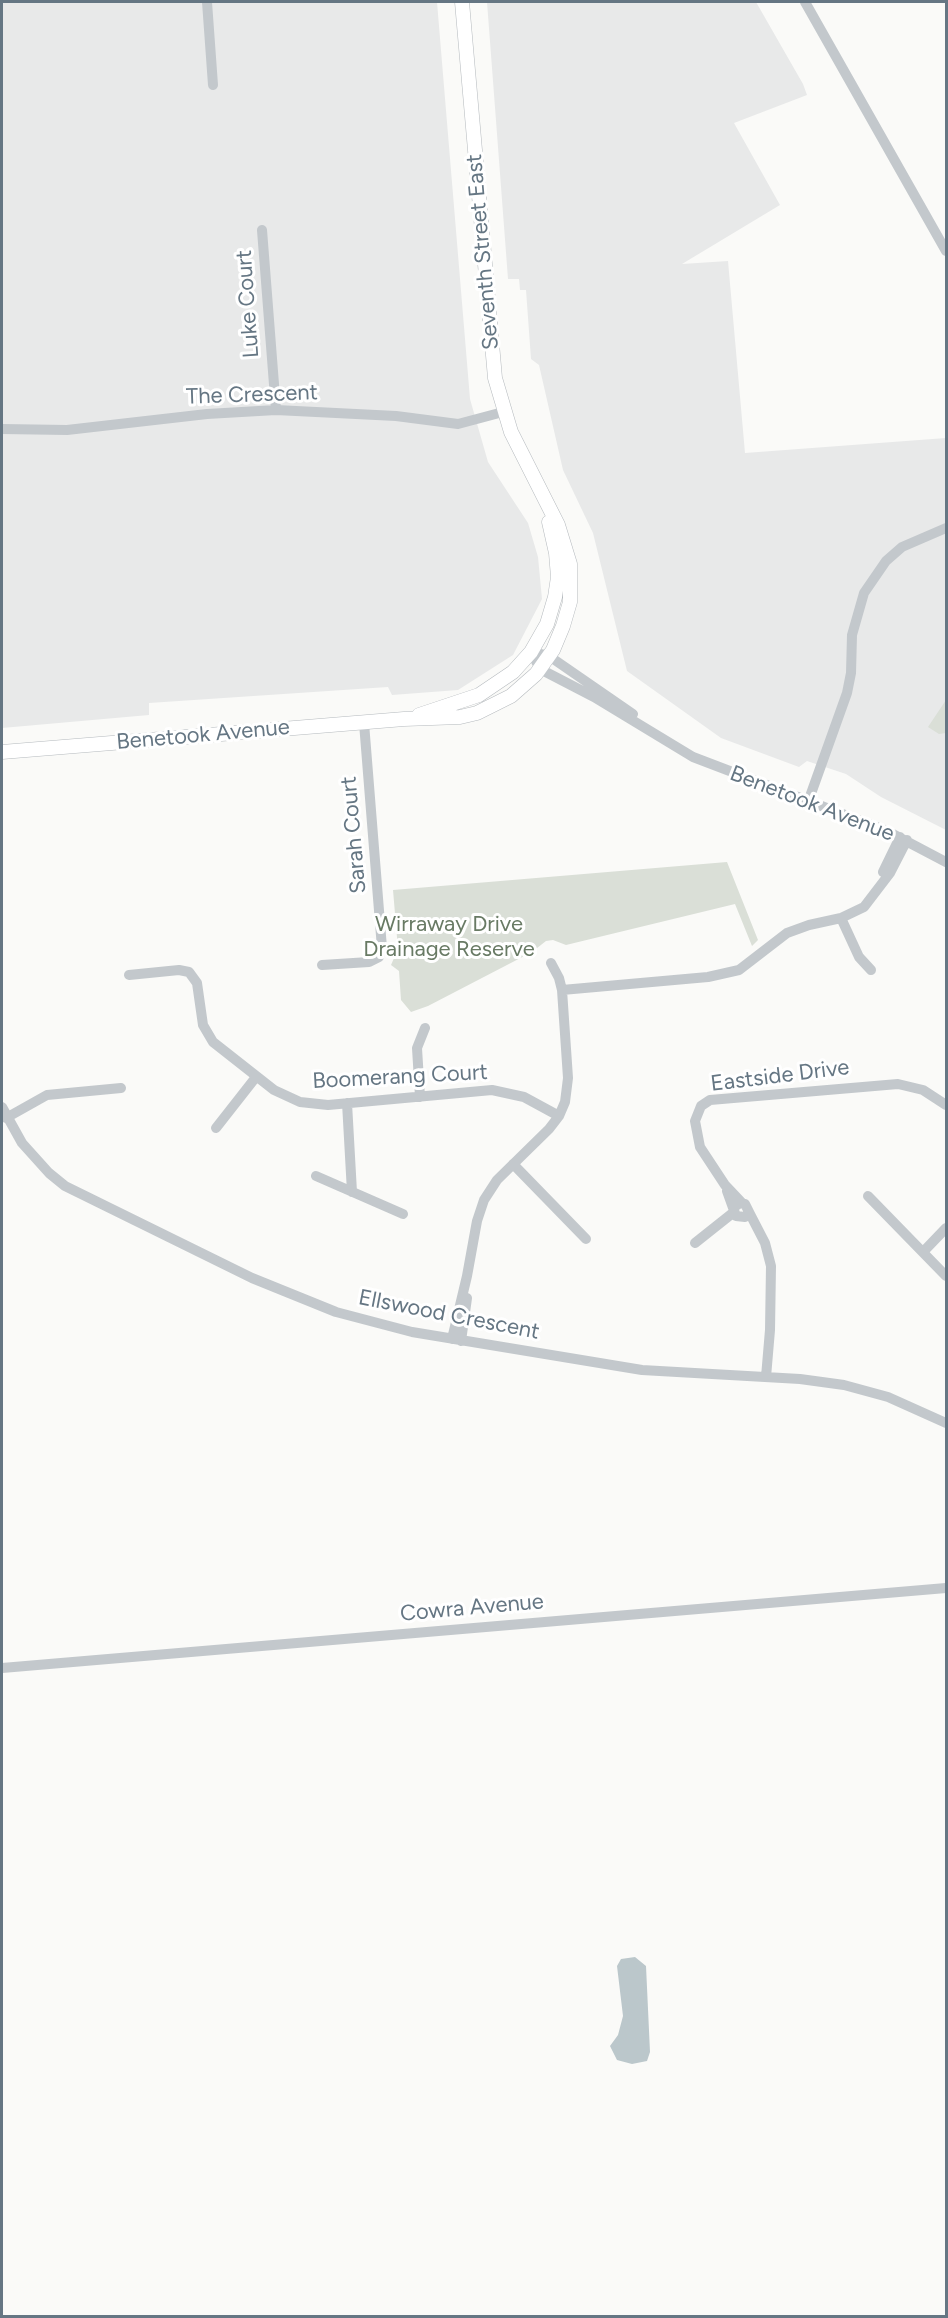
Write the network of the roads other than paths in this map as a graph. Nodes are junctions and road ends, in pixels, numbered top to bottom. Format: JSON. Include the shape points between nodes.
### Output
{"nodes":[{"id":1,"x":207,"y":2,"type":"edge"},
{"id":2,"x":462,"y":2,"type":"edge"},
{"id":3,"x":805,"y":2,"type":"edge"},
{"id":4,"x":213,"y":85,"type":"dead end"},
{"id":5,"x":262,"y":230,"type":"dead end"},
{"id":6,"x":946,"y":251,"type":"edge"},
{"id":7,"x":276,"y":410,"type":"junction"},
{"id":8,"x":503,"y":412,"type":"junction"},
{"id":9,"x":2,"y":429,"type":"edge"},
{"id":10,"x":540,"y":494,"type":"junction"},
{"id":11,"x":946,"y":528,"type":"edge"},
{"id":12,"x":531,"y":652,"type":"junction"},
{"id":13,"x":549,"y":656,"type":"junction"},
{"id":14,"x":540,"y":669,"type":"junction"},
{"id":15,"x":404,"y":719,"type":"junction"},
{"id":16,"x":364,"y":723,"type":"junction"},
{"id":17,"x":676,"y":747,"type":"junction"},
{"id":18,"x":2,"y":752,"type":"edge"},
{"id":19,"x":808,"y":802,"type":"junction"},
{"id":20,"x":904,"y":839,"type":"junction"},
{"id":21,"x":946,"y":862,"type":"edge"},
{"id":22,"x":841,"y":918,"type":"junction"},
{"id":23,"x":551,"y":963,"type":"dead end"},
{"id":24,"x":322,"y":965,"type":"dead end"},
{"id":25,"x":871,"y":970,"type":"dead end"},
{"id":26,"x":129,"y":975,"type":"dead end"},
{"id":27,"x":562,"y":990,"type":"junction"},
{"id":28,"x":425,"y":1028,"type":"dead end"},
{"id":29,"x":256,"y":1077,"type":"junction"},
{"id":30,"x":121,"y":1088,"type":"dead end"},
{"id":31,"x":420,"y":1097,"type":"junction"},
{"id":32,"x":347,"y":1103,"type":"junction"},
{"id":33,"x":946,"y":1105,"type":"edge"},
{"id":34,"x":2,"y":1107,"type":"edge"},
{"id":35,"x":559,"y":1116,"type":"junction"},
{"id":36,"x":6,"y":1118,"type":"junction"},
{"id":37,"x":216,"y":1128,"type":"dead end"},
{"id":38,"x":513,"y":1164,"type":"junction"},
{"id":39,"x":316,"y":1176,"type":"dead end"},
{"id":40,"x":352,"y":1192,"type":"junction"},
{"id":41,"x":868,"y":1196,"type":"dead end"},
{"id":42,"x":740,"y":1212,"type":"junction"},
{"id":43,"x":403,"y":1214,"type":"dead end"},
{"id":44,"x":946,"y":1228,"type":"edge"},
{"id":45,"x":586,"y":1239,"type":"dead end"},
{"id":46,"x":695,"y":1244,"type":"dead end"},
{"id":47,"x":923,"y":1252,"type":"junction"},
{"id":48,"x":946,"y":1276,"type":"edge"},
{"id":49,"x":457,"y":1340,"type":"junction"},
{"id":50,"x":770,"y":1377,"type":"junction"},
{"id":51,"x":946,"y":1423,"type":"edge"},
{"id":52,"x":946,"y":1588,"type":"edge"},
{"id":53,"x":2,"y":1668,"type":"edge"}],
"edges":[{"from":1,"to":4,"type":"street"},
{"from":2,"to":8,"type":"main road","name":"Seventh Street East","via":[[492,356]]},
{"from":3,"to":6,"type":"street"},
{"from":5,"to":7,"type":"street","name":"Luke Court"},
{"from":7,"to":8,"type":"street","name":"The Crescent","via":[[396,416],[458,424]]},
{"from":7,"to":9,"type":"street","name":"The Crescent","via":[[67,430]]},
{"from":8,"to":10,"type":"main road","name":"Seventh Street East"},
{"from":10,"to":12,"type":"main road","name":"Seventh Street East","via":[[553,535],[558,578],[549,618]]},
{"from":10,"to":13,"type":"main road","name":"Seventh Street East","via":[[566,546],[571,584],[565,620]]},
{"from":11,"to":19,"type":"street","via":[[902,547],[886,561],[864,593],[852,635],[846,693]]},
{"from":12,"to":13,"type":"street","name":"Benetook Avenue"},
{"from":12,"to":14,"type":"street"},
{"from":12,"to":15,"type":"main road","name":"Benetook Avenue","via":[[513,672],[479,695]]},
{"from":13,"to":14,"type":"main road","name":"Seventh Street East"},
{"from":13,"to":17,"type":"street","name":"Benetook Avenue"},
{"from":14,"to":15,"type":"main road","name":"Benetook Avenue","via":[[511,696],[477,713],[439,720]]},
{"from":14,"to":17,"type":"street","name":"Benetook Avenue"},
{"from":15,"to":16,"type":"main road","name":"Benetook Avenue"},
{"from":16,"to":18,"type":"main road","name":"Benetook Avenue"},
{"from":16,"to":24,"type":"street","name":"Sarah Court","via":[[382,948],[378,957],[369,962]]},
{"from":17,"to":19,"type":"street","name":"Benetook Avenue"},
{"from":19,"to":20,"type":"street","name":"Benetook Avenue"},
{"from":20,"to":21,"type":"street","name":"Benetook Avenue"},
{"from":20,"to":22,"type":"street","via":[[876,892],[864,907]]},
{"from":22,"to":25,"type":"street","via":[[859,957]]},
{"from":22,"to":27,"type":"street","via":[[788,933],[751,963],[728,974]]},
{"from":23,"to":27,"type":"street"},
{"from":26,"to":29,"type":"street","name":"Boomerang Court","via":[[179,970],[192,975],[208,1036]]},
{"from":27,"to":35,"type":"street","via":[[568,1078]]},
{"from":28,"to":31,"type":"street","via":[[417,1047]]},
{"from":29,"to":32,"type":"street","name":"Boomerang Court","via":[[300,1102]]},
{"from":29,"to":37,"type":"street"},
{"from":30,"to":36,"type":"street","via":[[47,1095]]},
{"from":31,"to":32,"type":"street","name":"Boomerang Court"},
{"from":31,"to":35,"type":"street","name":"Boomerang Court","via":[[503,1091],[524,1097]]},
{"from":32,"to":40,"type":"street"},
{"from":33,"to":42,"type":"street","name":"Eastside Drive","via":[[923,1090],[898,1084],[710,1100],[697,1115],[698,1140]]},
{"from":34,"to":36,"type":"street","name":"Ellswood Crescent"},
{"from":35,"to":38,"type":"street"},
{"from":36,"to":49,"type":"street","name":"Ellswood Crescent","via":[[35,1159],[81,1195],[309,1303],[381,1325]]},
{"from":38,"to":45,"type":"street"},
{"from":38,"to":49,"type":"street","via":[[484,1200],[477,1221]]},
{"from":39,"to":40,"type":"street"},
{"from":40,"to":43,"type":"street"},
{"from":41,"to":47,"type":"street"},
{"from":42,"to":46,"type":"street"},
{"from":42,"to":50,"type":"street","name":"Eastside Drive","via":[[765,1243],[771,1266]]},
{"from":44,"to":47,"type":"street"},
{"from":47,"to":48,"type":"street"},
{"from":49,"to":50,"type":"street","name":"Ellswood Crescent","via":[[656,1372]]},
{"from":50,"to":51,"type":"street","name":"Ellswood Crescent","via":[[866,1389]]},
{"from":52,"to":53,"type":"street","name":"Cowra Avenue"}]}
